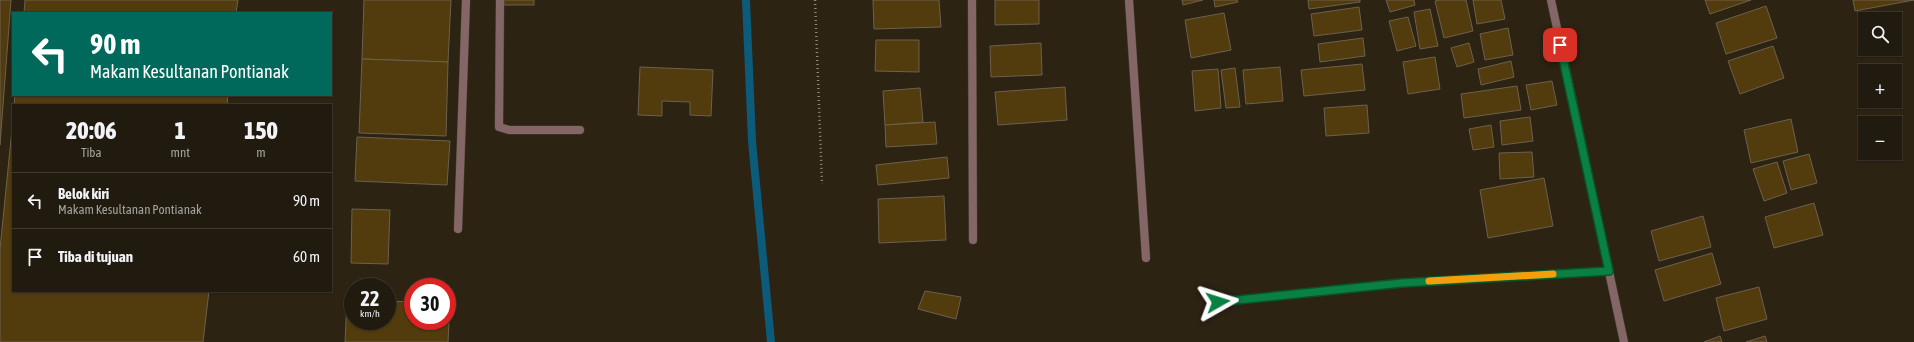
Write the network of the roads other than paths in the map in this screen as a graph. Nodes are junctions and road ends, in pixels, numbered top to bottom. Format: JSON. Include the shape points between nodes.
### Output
{"nodes":[{"id":1,"x":466,"y":0,"type":"edge"},
{"id":2,"x":500,"y":0,"type":"edge"},
{"id":3,"x":972,"y":0,"type":"edge"},
{"id":4,"x":1129,"y":0,"type":"edge"},
{"id":5,"x":1551,"y":0,"type":"edge"},
{"id":6,"x":580,"y":130,"type":"dead end"},
{"id":7,"x":458,"y":229,"type":"dead end"},
{"id":8,"x":973,"y":240,"type":"dead end"},
{"id":9,"x":1146,"y":258,"type":"dead end"},
{"id":10,"x":1609,"y":271,"type":"junction"},
{"id":11,"x":1218,"y":302,"type":"dead end"},
{"id":12,"x":1624,"y":342,"type":"edge"}],
"edges":[{"from":1,"to":7,"type":"street"},
{"from":2,"to":6,"type":"street","via":[[500,127],[509,130]]},
{"from":3,"to":8,"type":"street"},
{"from":4,"to":9,"type":"street"},
{"from":5,"to":10,"type":"street"},
{"from":10,"to":11,"type":"street","via":[[1402,283]]},
{"from":10,"to":12,"type":"street"}]}
